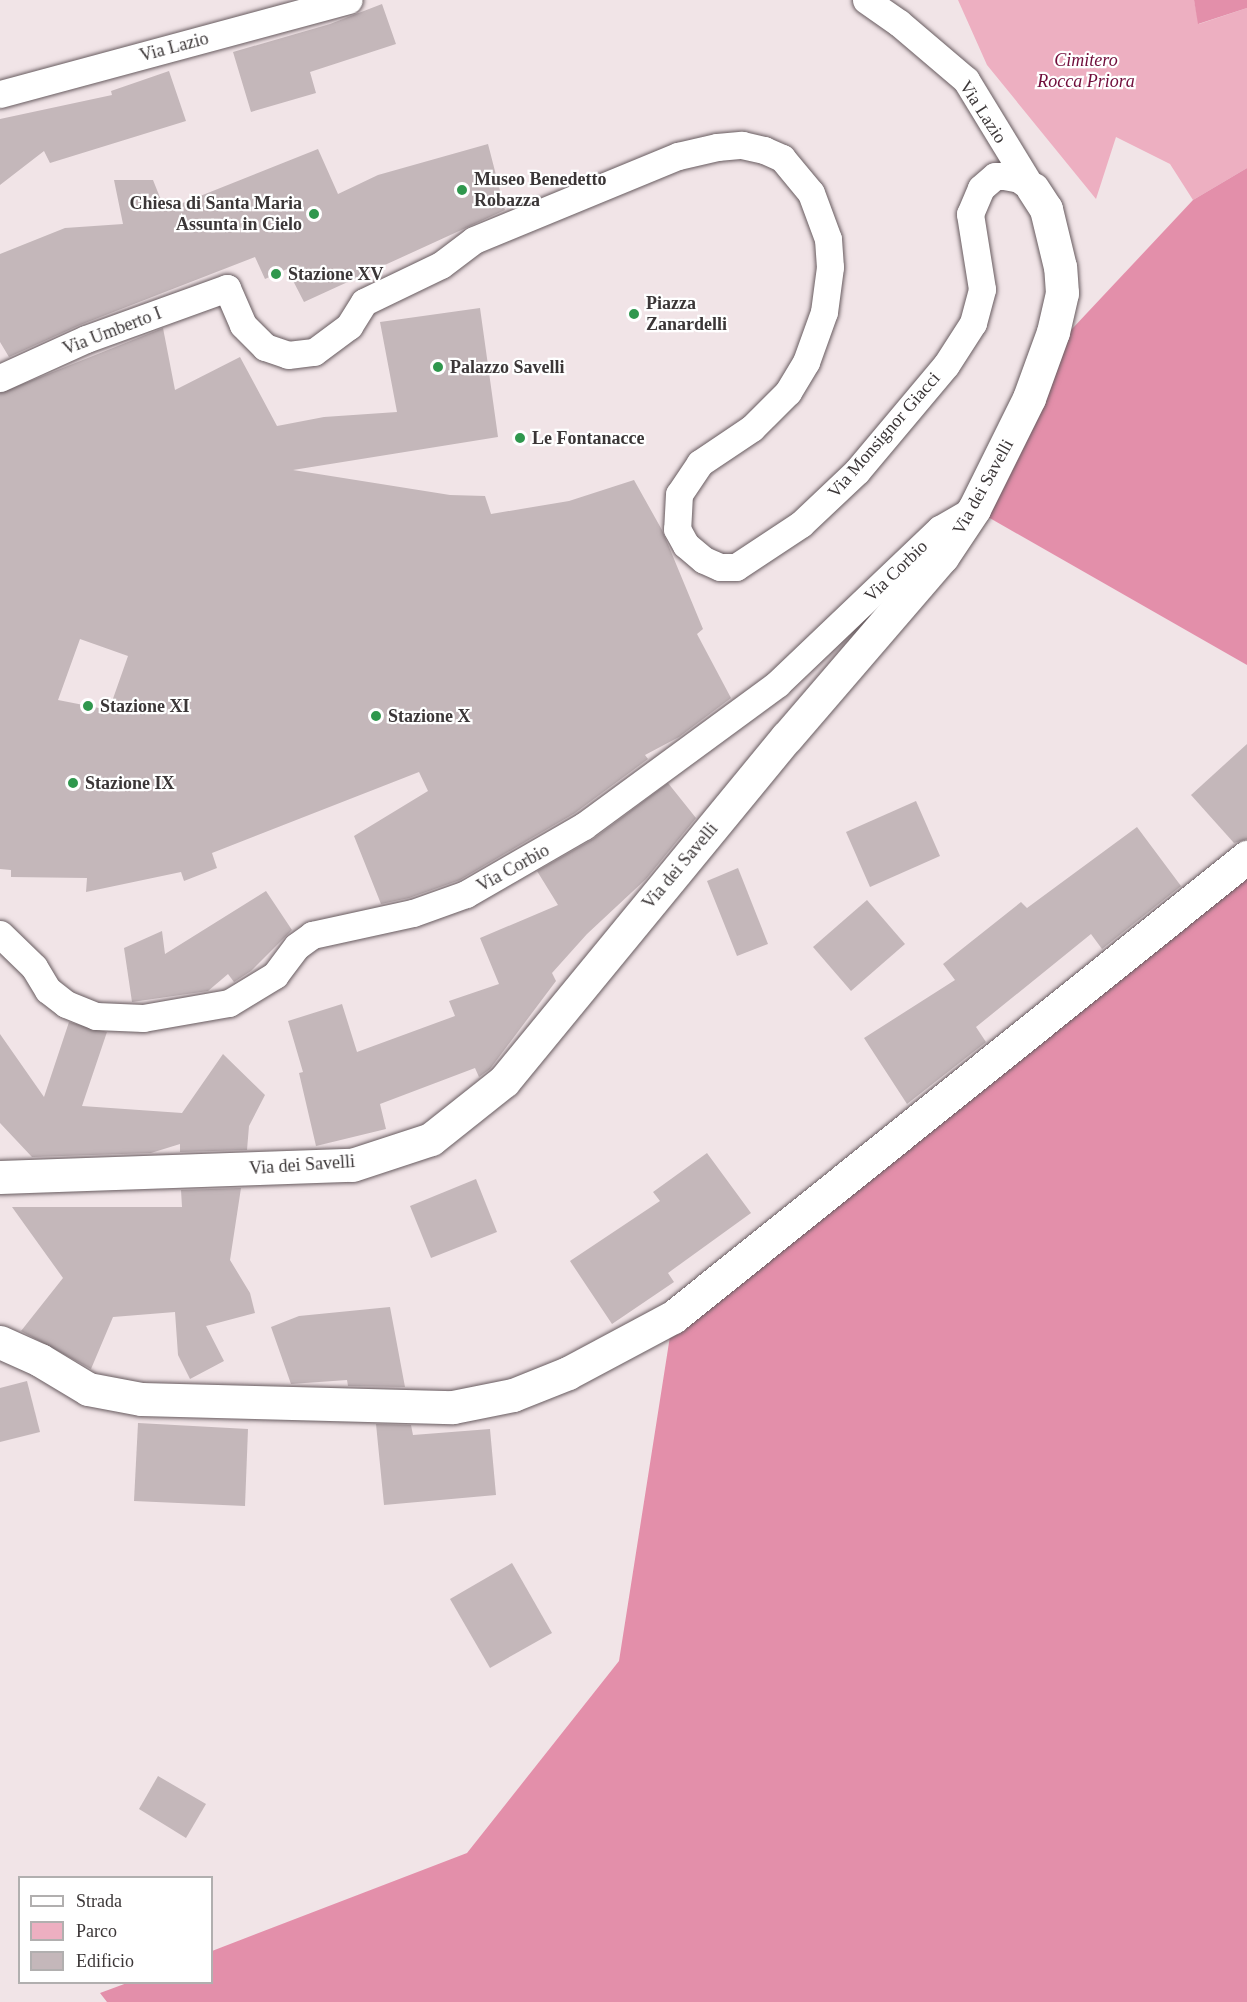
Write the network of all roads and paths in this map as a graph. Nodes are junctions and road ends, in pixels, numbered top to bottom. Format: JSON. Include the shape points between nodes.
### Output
{"nodes":[{"id":1,"x":349,"y":0,"type":"edge"},
{"id":2,"x":866,"y":0,"type":"edge"},
{"id":3,"x":0,"y":94,"type":"edge"},
{"id":4,"x":1033,"y":189,"type":"junction"},
{"id":5,"x":227,"y":288,"type":"joint"},
{"id":6,"x":0,"y":378,"type":"edge"},
{"id":7,"x":974,"y":509,"type":"junction"},
{"id":8,"x":1247,"y":857,"type":"edge"},
{"id":9,"x":0,"y":934,"type":"edge"},
{"id":10,"x":0,"y":1177,"type":"edge"},
{"id":11,"x":0,"y":1342,"type":"edge"}],
"edges":[{"from":1,"to":3,"type":"street","name":"Via Lazio"},
{"from":2,"to":4,"type":"street","name":"Via Lazio","via":[[966,80]]},
{"from":4,"to":5,"type":"street","name":"Via Monsignor Giacci","via":[[1004,176],[995,176],[981,188],[970,214],[982,289],[981,306],[946,365],[857,471],[801,524],[736,567],[720,567],[704,560],[686,545],[677,529],[675,508],[684,483],[700,463],[752,428],[788,392],[806,362],[824,312],[830,267],[825,229],[811,192],[782,158],[742,145],[678,156],[474,240],[441,265],[364,302],[350,326],[328,344],[300,356],[265,346],[250,334]]},
{"from":4,"to":7,"type":"street","name":"Via dei Savelli","via":[[1046,209],[1062,293],[1053,332],[1029,398]]},
{"from":5,"to":6,"type":"street","name":"Via Umberto I","via":[[90,338]]},
{"from":7,"to":9,"type":"street","name":"Via Corbio","via":[[931,537],[777,684],[584,826],[466,894],[413,913],[312,935],[297,946],[275,975],[229,1003],[143,1018],[96,1016],[66,1004],[48,990],[34,967]]},
{"from":7,"to":10,"type":"street","name":"Via dei Savelli","via":[[942,557],[780,746],[504,1081],[430,1138],[352,1165]]},
{"from":8,"to":11,"type":"street","via":[[673,1317],[568,1373],[513,1395],[453,1407],[141,1399],[88,1389]]}]}
